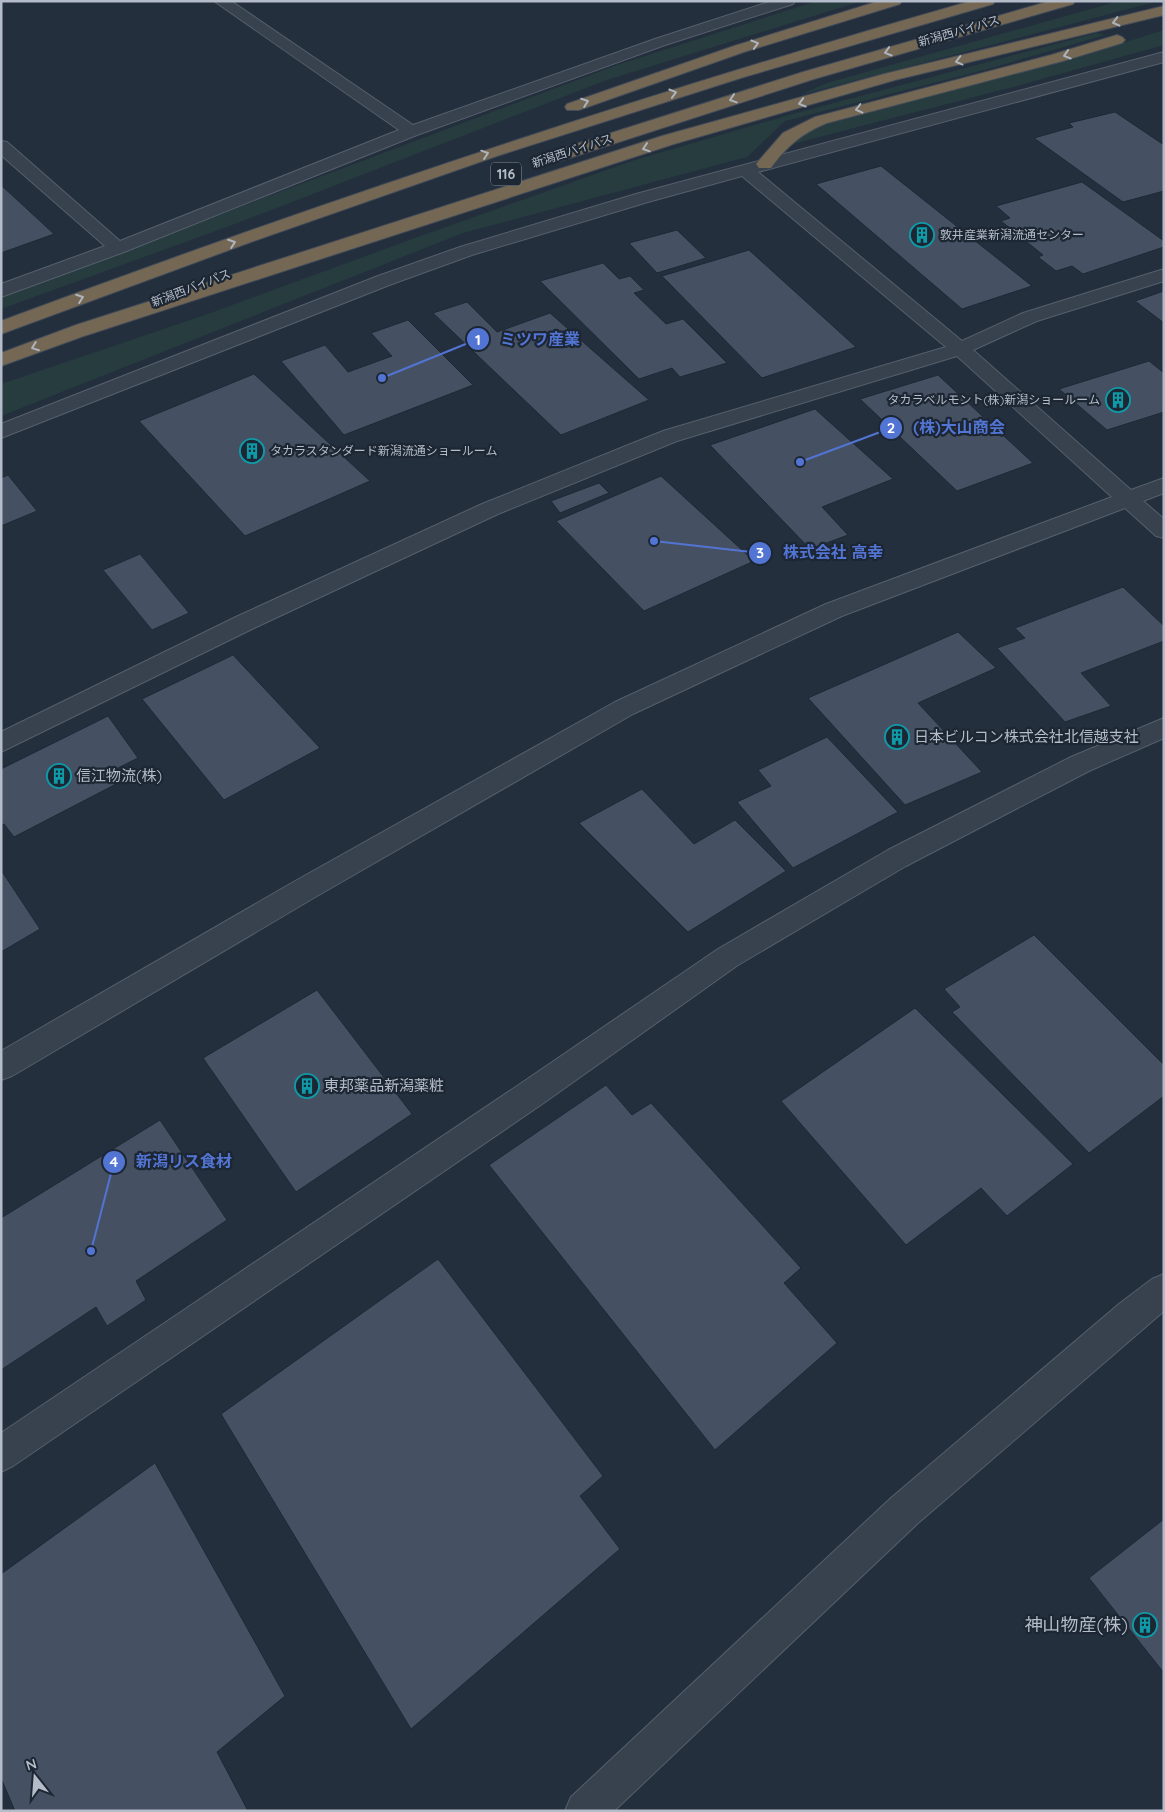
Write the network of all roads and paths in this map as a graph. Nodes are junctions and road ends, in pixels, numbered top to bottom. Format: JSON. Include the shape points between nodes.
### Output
{"nodes":[{"id":1,"x":221,"y":1,"type":"edge"},
{"id":2,"x":788,"y":1,"type":"edge"},
{"id":3,"x":895,"y":1,"type":"edge"},
{"id":4,"x":988,"y":1,"type":"edge"},
{"id":5,"x":1068,"y":1,"type":"edge"},
{"id":6,"x":1164,"y":10,"type":"edge"},
{"id":7,"x":1164,"y":25,"type":"edge"},
{"id":8,"x":1146,"y":31,"type":"dead end"},
{"id":9,"x":1128,"y":36,"type":"dead end"},
{"id":10,"x":1164,"y":57,"type":"edge"},
{"id":11,"x":554,"y":114,"type":"dead end"},
{"id":12,"x":411,"y":131,"type":"junction"},
{"id":13,"x":508,"y":131,"type":"dead end"},
{"id":14,"x":1,"y":146,"type":"edge"},
{"id":15,"x":537,"y":163,"type":"dead end"},
{"id":16,"x":765,"y":164,"type":"junction"},
{"id":17,"x":746,"y":170,"type":"junction"},
{"id":18,"x":453,"y":192,"type":"dead end"},
{"id":19,"x":313,"y":213,"type":"junction"},
{"id":20,"x":118,"y":248,"type":"junction"},
{"id":21,"x":1164,"y":275,"type":"edge"},
{"id":22,"x":1,"y":291,"type":"edge"},
{"id":23,"x":1,"y":328,"type":"edge"},
{"id":24,"x":66,"y":335,"type":"junction"},
{"id":25,"x":960,"y":349,"type":"junction"},
{"id":26,"x":1,"y":360,"type":"edge"},
{"id":27,"x":1,"y":432,"type":"edge"},
{"id":28,"x":1164,"y":485,"type":"edge"},
{"id":29,"x":1128,"y":498,"type":"junction"},
{"id":30,"x":1164,"y":531,"type":"edge"},
{"id":31,"x":1164,"y":727,"type":"edge"},
{"id":32,"x":1,"y":743,"type":"edge"},
{"id":33,"x":1,"y":1067,"type":"edge"},
{"id":34,"x":1164,"y":1290,"type":"edge"},
{"id":35,"x":1,"y":1454,"type":"edge"},
{"id":36,"x":585,"y":1811,"type":"edge"}],
"edges":[{"from":1,"to":12,"type":"street"},
{"from":2,"to":12,"type":"street","via":[[660,42]]},
{"from":11,"to":3,"type":"highway","one_way":true,"via":[[739,48]]},
{"from":19,"to":4,"type":"highway","name":"新潟西バイパス","number":"116","one_way":true,"via":[[522,141],[783,59]]},
{"from":5,"to":15,"type":"highway","name":"新潟西バイパス","number":"116","one_way":true,"via":[[791,81]]},
{"from":6,"to":24,"type":"highway","one_way":true,"via":[[890,78],[668,140]]},
{"from":7,"to":8,"type":"highway"},
{"from":9,"to":16,"type":"highway","one_way":true,"via":[[821,120],[782,141]]},
{"from":10,"to":16,"type":"street"},
{"from":12,"to":20,"type":"street"},
{"from":13,"to":19,"type":"highway"},
{"from":14,"to":20,"type":"street"},
{"from":16,"to":17,"type":"street"},
{"from":17,"to":25,"type":"street"},
{"from":17,"to":27,"type":"street","via":[[466,251]]},
{"from":18,"to":24,"type":"highway","name":"新潟西バイパス"},
{"from":23,"to":19,"type":"highway","name":"新潟西バイパス","number":"116","one_way":true},
{"from":20,"to":22,"type":"street"},
{"from":21,"to":25,"type":"street","via":[[1030,317]]},
{"from":24,"to":26,"type":"highway","name":"新潟西バイパス","one_way":true},
{"from":25,"to":29,"type":"street"},
{"from":25,"to":32,"type":"street","via":[[670,436],[490,509],[246,622]]},
{"from":28,"to":29,"type":"street"},
{"from":29,"to":30,"type":"street"},
{"from":29,"to":33,"type":"street","via":[[834,610],[624,708]]},
{"from":31,"to":35,"type":"street","via":[[1080,764],[897,858],[728,957]]},
{"from":34,"to":36,"type":"street","via":[[904,1510]]}]}
